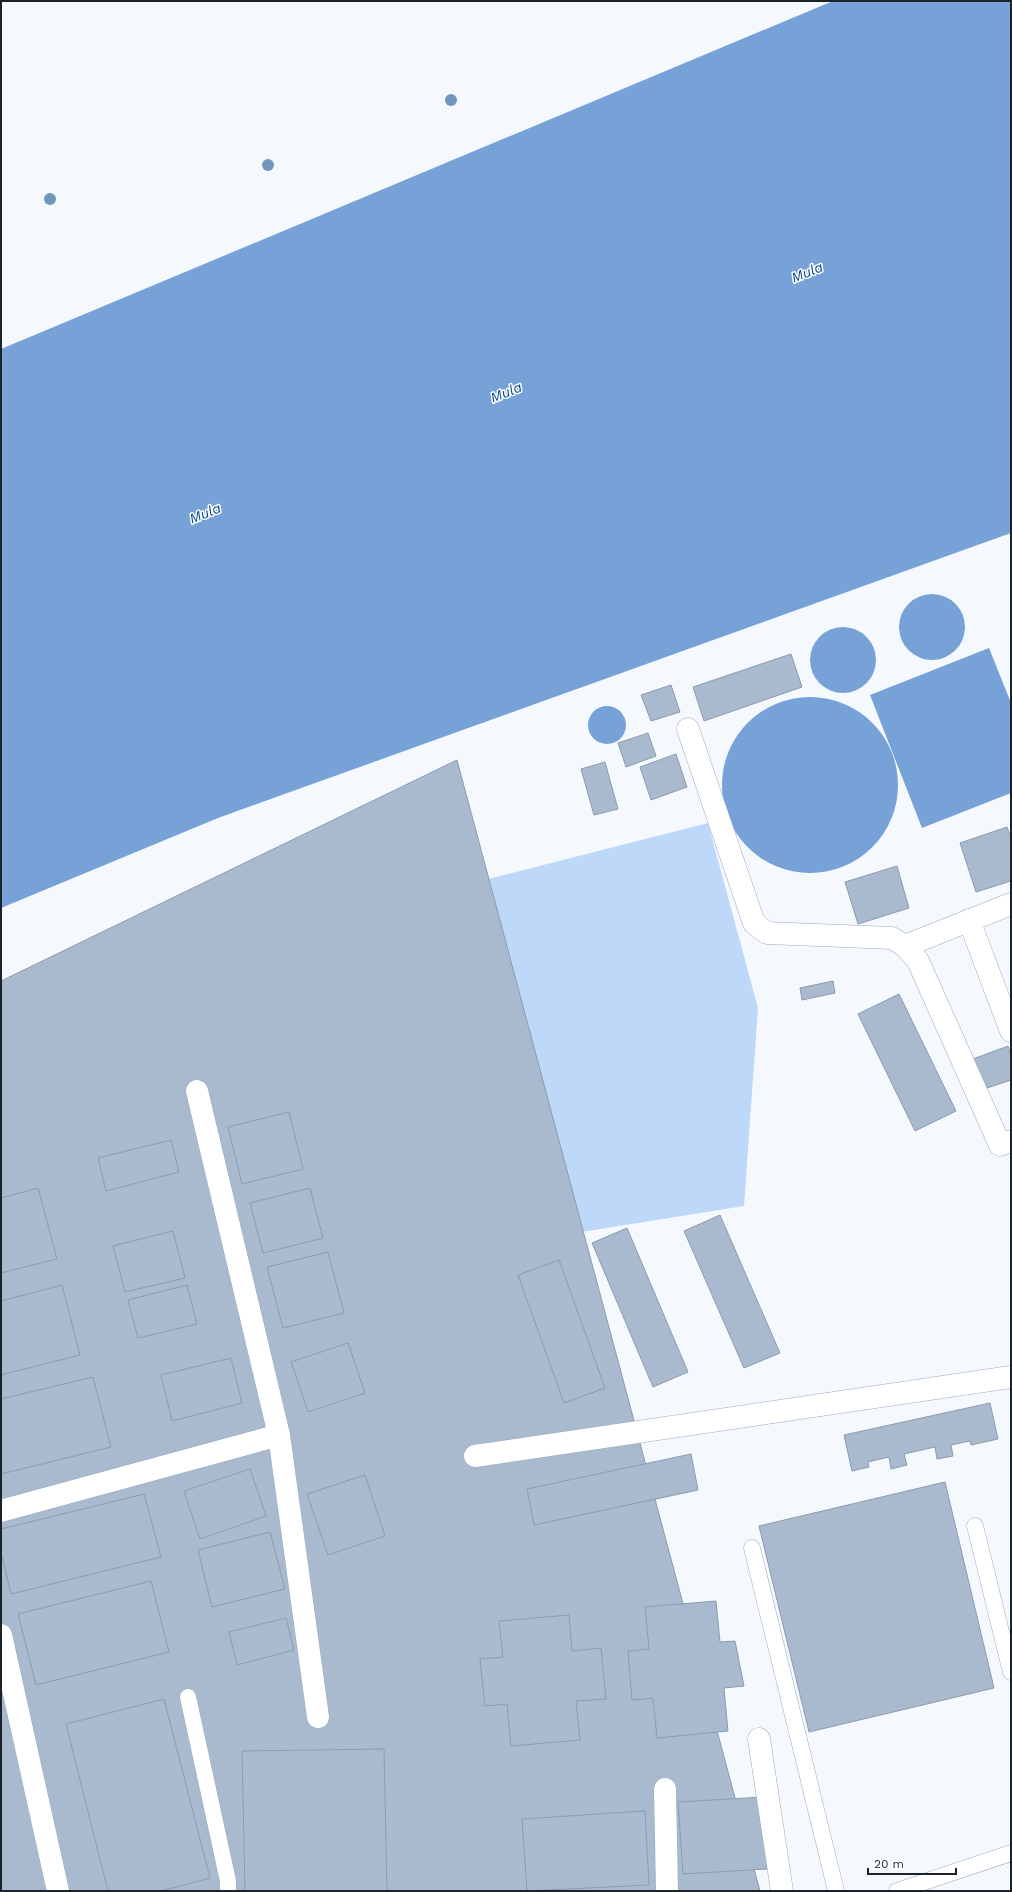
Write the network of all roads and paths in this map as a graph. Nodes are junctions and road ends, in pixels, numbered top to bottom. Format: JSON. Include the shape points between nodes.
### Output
{"nodes":[{"id":1,"x":688,"y":729,"type":"dead end"},
{"id":2,"x":1011,"y":904,"type":"edge"},
{"id":3,"x":969,"y":920,"type":"junction"},
{"id":4,"x":905,"y":946,"type":"junction"},
{"id":5,"x":1011,"y":1031,"type":"edge"},
{"id":6,"x":197,"y":1091,"type":"dead end"},
{"id":7,"x":1011,"y":1141,"type":"edge"},
{"id":8,"x":1011,"y":1377,"type":"edge"},
{"id":9,"x":279,"y":1435,"type":"junction"},
{"id":10,"x":475,"y":1456,"type":"dead end"},
{"id":11,"x":1,"y":1511,"type":"edge"},
{"id":12,"x":975,"y":1526,"type":"dead end"},
{"id":13,"x":752,"y":1548,"type":"dead end"},
{"id":14,"x":1,"y":1635,"type":"edge"},
{"id":15,"x":1011,"y":1672,"type":"edge"},
{"id":16,"x":188,"y":1697,"type":"dead end"},
{"id":17,"x":318,"y":1716,"type":"dead end"},
{"id":18,"x":759,"y":1739,"type":"dead end"},
{"id":19,"x":665,"y":1789,"type":"dead end"},
{"id":20,"x":1011,"y":1853,"type":"edge"},
{"id":21,"x":58,"y":1891,"type":"edge"},
{"id":22,"x":228,"y":1891,"type":"edge"},
{"id":23,"x":667,"y":1891,"type":"edge"},
{"id":24,"x":782,"y":1891,"type":"edge"},
{"id":25,"x":836,"y":1891,"type":"edge"},
{"id":26,"x":897,"y":1891,"type":"edge"}],
"edges":[{"from":1,"to":4,"type":"street","via":[[754,923],[767,933],[892,938]]},
{"from":2,"to":3,"type":"street"},
{"from":3,"to":4,"type":"street"},
{"from":3,"to":5,"type":"street"},
{"from":4,"to":7,"type":"street","via":[[918,961],[1000,1145]]},
{"from":6,"to":9,"type":"street"},
{"from":8,"to":10,"type":"street"},
{"from":9,"to":11,"type":"street"},
{"from":9,"to":17,"type":"street"},
{"from":12,"to":15,"type":"lane"},
{"from":13,"to":25,"type":"lane"},
{"from":14,"to":21,"type":"street"},
{"from":16,"to":22,"type":"lane","via":[[228,1881]]},
{"from":18,"to":24,"type":"street"},
{"from":19,"to":23,"type":"street"},
{"from":20,"to":26,"type":"lane"}]}
